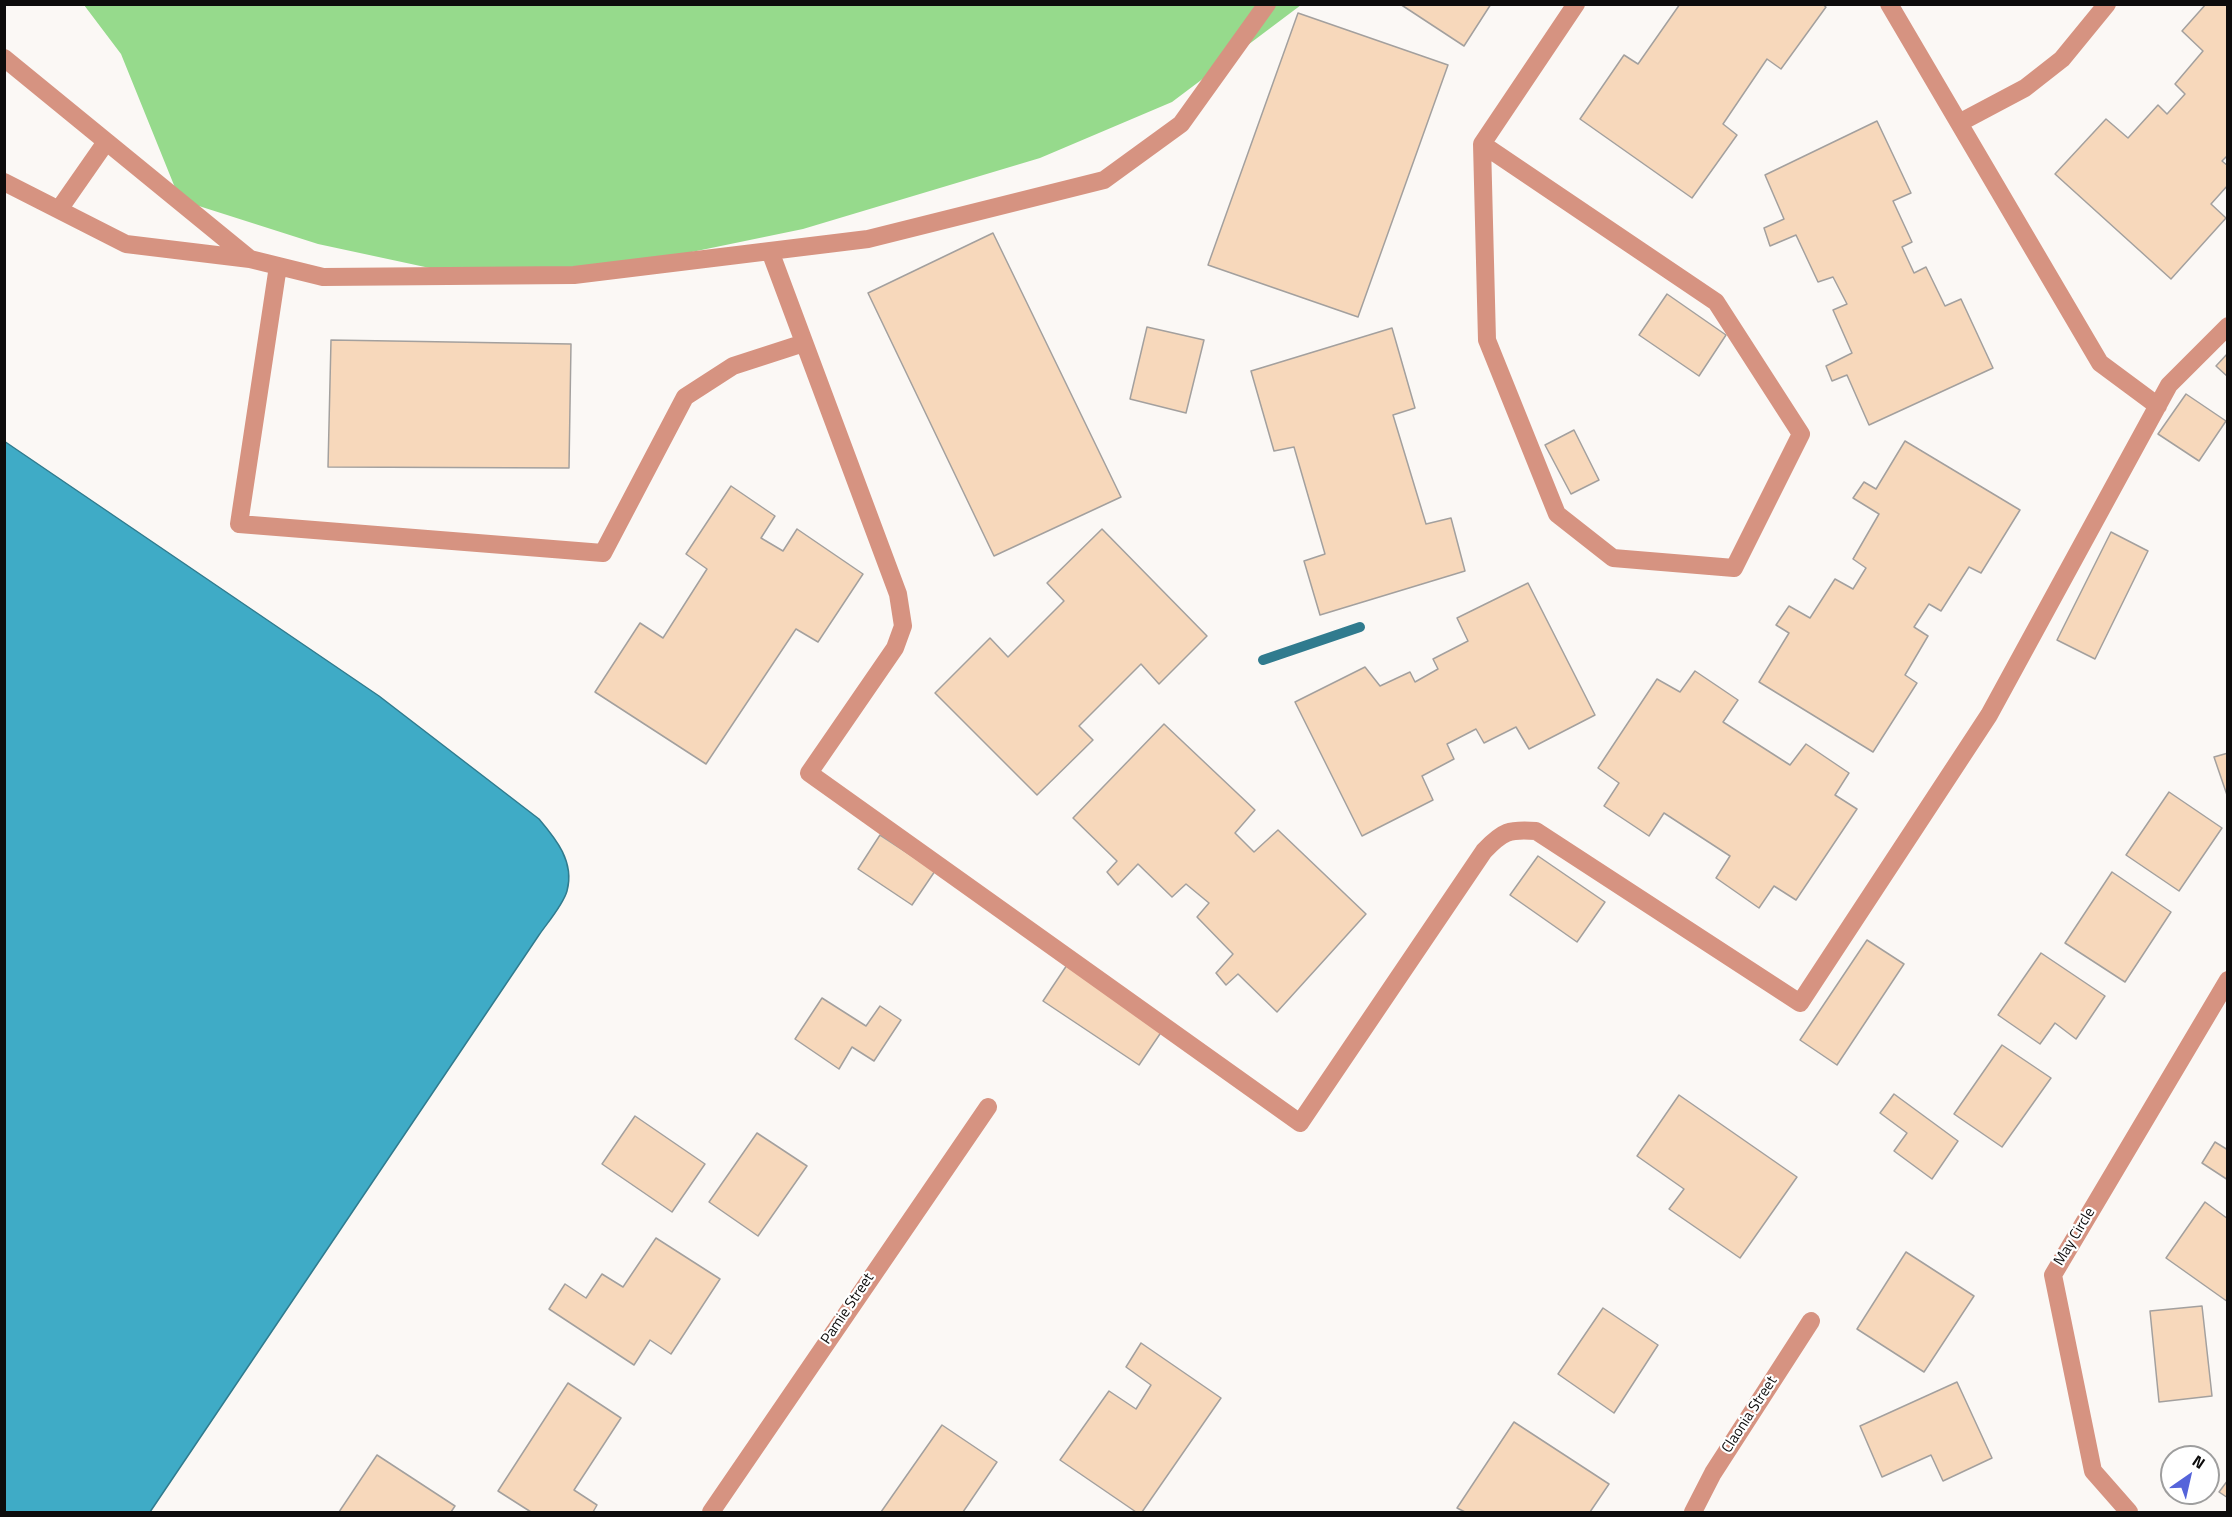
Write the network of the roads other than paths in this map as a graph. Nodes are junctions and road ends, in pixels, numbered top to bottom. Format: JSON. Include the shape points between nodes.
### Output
{"nodes":[{"id":1,"x":1267,"y":4,"type":"edge"},
{"id":2,"x":1576,"y":4,"type":"edge"},
{"id":3,"x":1889,"y":4,"type":"edge"},
{"id":4,"x":2108,"y":4,"type":"edge"},
{"id":5,"x":4,"y":58,"type":"edge"},
{"id":6,"x":1959,"y":123,"type":"junction"},
{"id":7,"x":106,"y":142,"type":"junction"},
{"id":8,"x":1482,"y":144,"type":"junction"},
{"id":9,"x":4,"y":182,"type":"edge"},
{"id":10,"x":60,"y":208,"type":"junction"},
{"id":11,"x":770,"y":250,"type":"junction"},
{"id":12,"x":250,"y":259,"type":"junction"},
{"id":13,"x":278,"y":266,"type":"junction"},
{"id":14,"x":2228,"y":326,"type":"edge"},
{"id":15,"x":804,"y":343,"type":"junction"},
{"id":16,"x":2158,"y":405,"type":"junction"},
{"id":17,"x":2228,"y":980,"type":"edge"},
{"id":18,"x":988,"y":1107,"type":"dead end"},
{"id":19,"x":1811,"y":1321,"type":"dead end"},
{"id":20,"x":711,"y":1512,"type":"edge"},
{"id":21,"x":1693,"y":1512,"type":"edge"},
{"id":22,"x":2128,"y":1512,"type":"edge"}],
"edges":[{"from":1,"to":11,"type":"street","via":[[1180,124],[1104,180],[868,238]]},
{"from":2,"to":8,"type":"street"},
{"from":3,"to":6,"type":"street"},
{"from":4,"to":6,"type":"street","via":[[2062,59],[2025,88]]},
{"from":5,"to":7,"type":"street"},
{"from":6,"to":16,"type":"street","via":[[2100,363]]},
{"from":7,"to":10,"type":"street"},
{"from":7,"to":12,"type":"street"},
{"from":8,"to":8,"type":"street","via":[[1487,340],[1557,514],[1613,558],[1734,568],[1801,434],[1716,302]]},
{"from":9,"to":10,"type":"street"},
{"from":10,"to":12,"type":"street","via":[[126,244]]},
{"from":11,"to":13,"type":"street","via":[[574,275],[323,277]]},
{"from":11,"to":15,"type":"street"},
{"from":12,"to":13,"type":"street"},
{"from":13,"to":15,"type":"street","via":[[239,524],[603,553],[685,397],[733,366]]},
{"from":14,"to":16,"type":"street","via":[[2169,385]]},
{"from":15,"to":16,"type":"street","via":[[898,594],[903,627],[895,648],[809,773],[1300,1123],[1484,851],[1498,836],[1513,829],[1536,831],[1800,1003],[1989,715]]},
{"from":17,"to":22,"type":"street","name":"May Circle","via":[[2053,1275],[2093,1471]]},
{"from":18,"to":20,"type":"street","name":"Pamie Street"},
{"from":19,"to":21,"type":"street","name":"Claonia Street","via":[[1713,1473]]}]}
